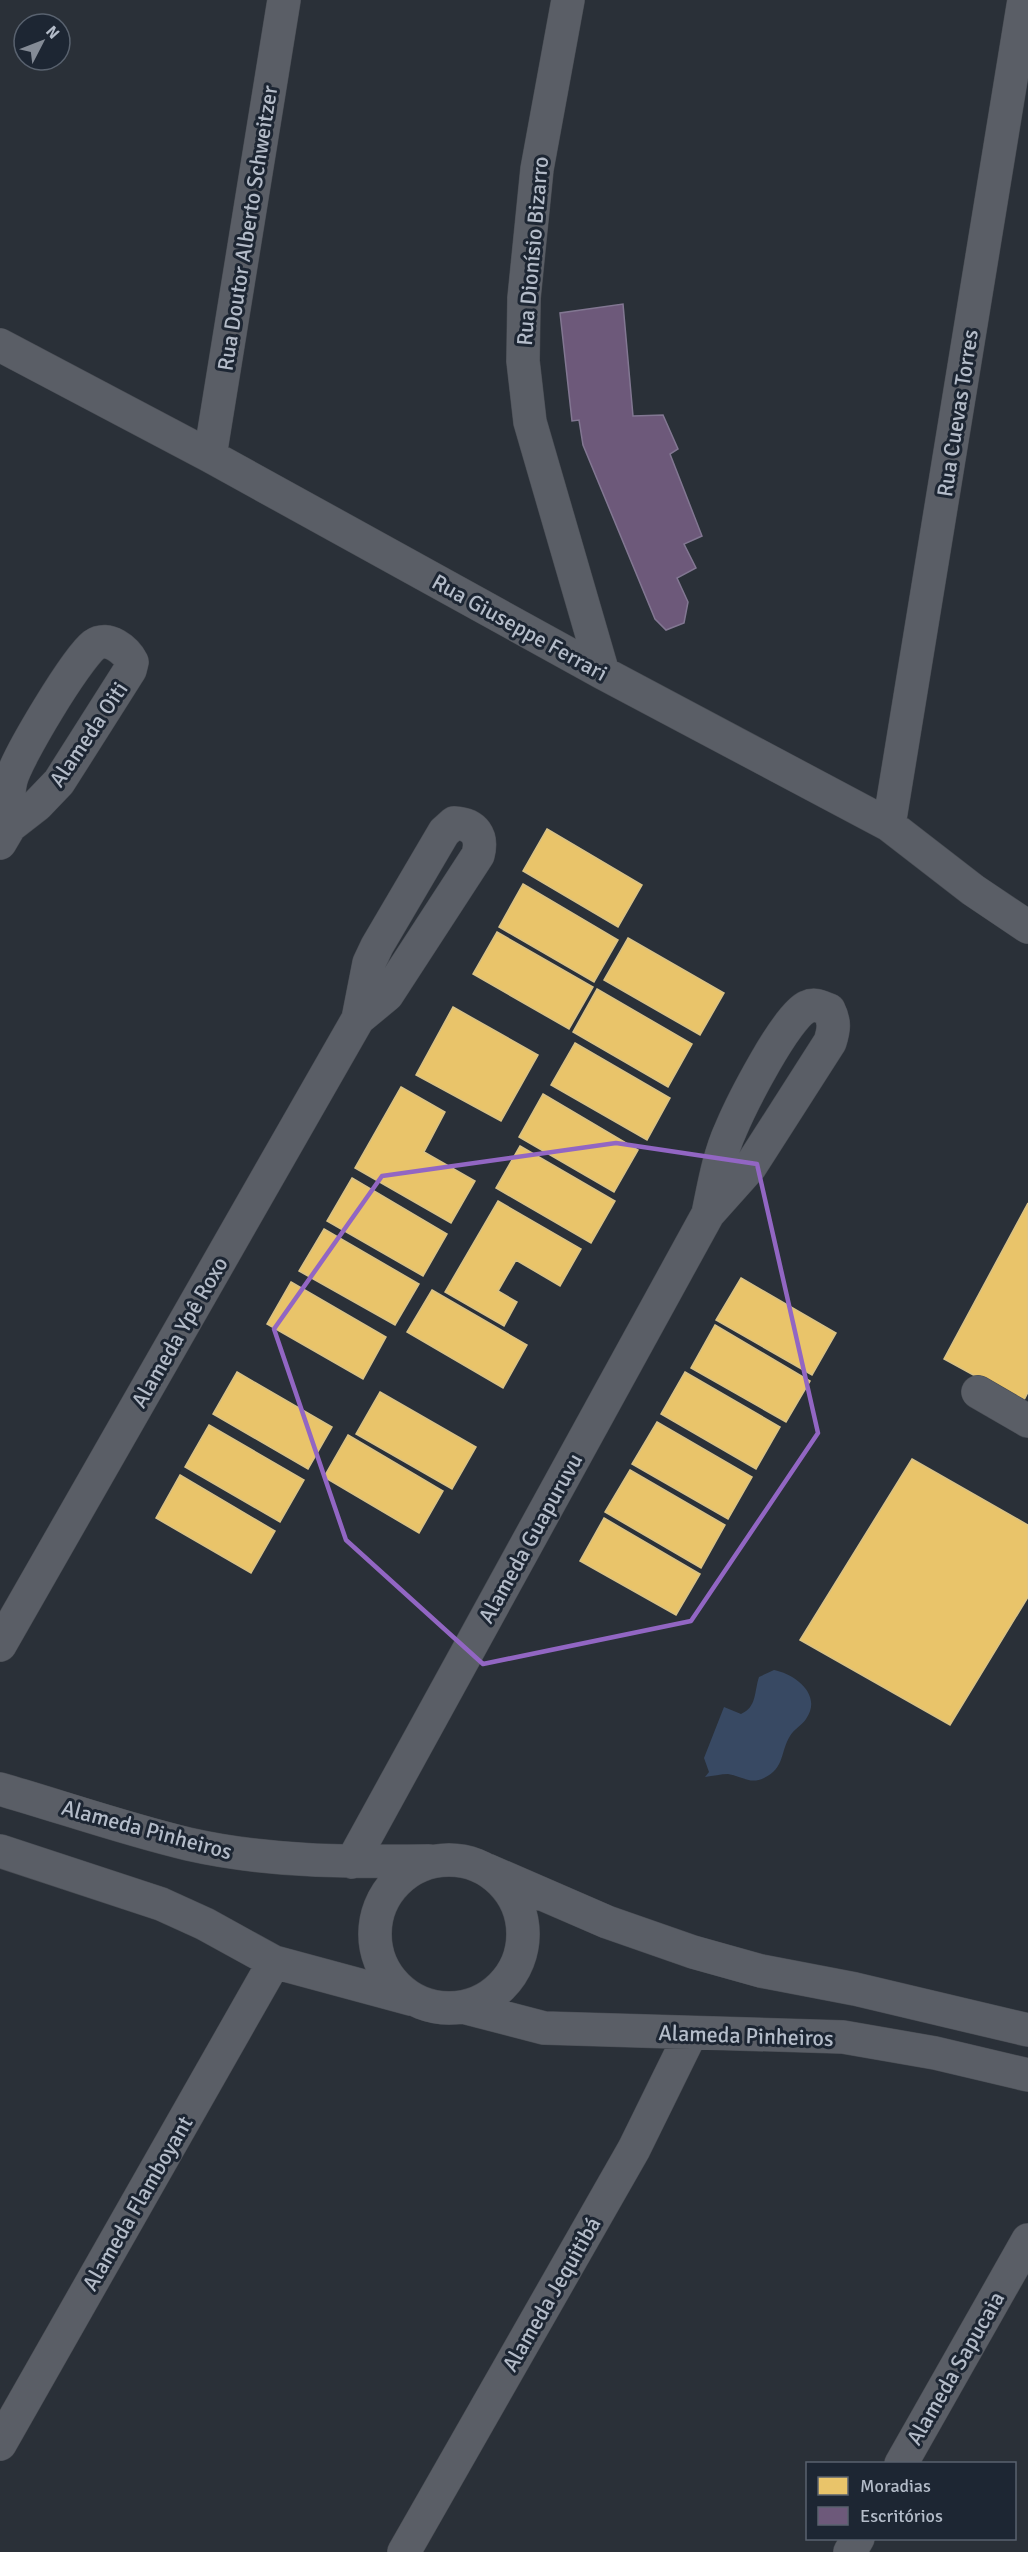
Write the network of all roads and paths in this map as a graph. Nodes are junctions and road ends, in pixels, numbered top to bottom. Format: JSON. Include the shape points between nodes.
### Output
{"nodes":[{"id":1,"x":284,"y":0,"type":"edge"},
{"id":2,"x":568,"y":0,"type":"edge"},
{"id":3,"x":1024,"y":0,"type":"edge"},
{"id":4,"x":0,"y":345,"type":"edge"},
{"id":5,"x":210,"y":456,"type":"junction"},
{"id":6,"x":603,"y":674,"type":"junction"},
{"id":7,"x":889,"y":825,"type":"junction"},
{"id":8,"x":5,"y":835,"type":"edge"},
{"id":9,"x":1028,"y":927,"type":"edge"},
{"id":10,"x":358,"y":1019,"type":"junction"},
{"id":11,"x":708,"y":1214,"type":"junction"},
{"id":12,"x":978,"y":1392,"type":"dead end"},
{"id":13,"x":1028,"y":1421,"type":"edge"},
{"id":14,"x":0,"y":1645,"type":"edge"},
{"id":15,"x":0,"y":1789,"type":"edge"},
{"id":16,"x":0,"y":1851,"type":"edge"},
{"id":17,"x":440,"y":1860,"type":"junction"},
{"id":18,"x":352,"y":1862,"type":"junction"},
{"id":19,"x":487,"y":1870,"type":"junction"},
{"id":20,"x":274,"y":1962,"type":"junction"},
{"id":21,"x":415,"y":2001,"type":"junction"},
{"id":22,"x":463,"y":2007,"type":"junction"},
{"id":23,"x":1028,"y":2030,"type":"edge"},
{"id":24,"x":691,"y":2033,"type":"junction"},
{"id":25,"x":1028,"y":2075,"type":"edge"},
{"id":26,"x":1028,"y":2240,"type":"edge"},
{"id":27,"x":0,"y":2444,"type":"edge"},
{"id":28,"x":902,"y":2462,"type":"edge"},
{"id":29,"x":404,"y":2552,"type":"edge"}],
"edges":[{"from":1,"to":5,"type":"street","name":"Rua Doutor Alberto Schweitzer"},
{"from":2,"to":6,"type":"street","name":"Rua Dionísio Bizarro","via":[[536,180],[524,298],[523,361],[530,422]]},
{"from":3,"to":7,"type":"street","name":"Rua Cuevas Torres"},
{"from":4,"to":5,"type":"street","name":"Rua Giuseppe Ferrari"},
{"from":5,"to":6,"type":"street","name":"Rua Giuseppe Ferrari"},
{"from":6,"to":7,"type":"street","name":"Rua Giuseppe Ferrari"},
{"from":7,"to":9,"type":"street","name":"Rua Giuseppe Ferrari"},
{"from":8,"to":8,"type":"street","name":"Alameda Oiti","via":[[59,782],[130,670],[132,662],[122,649],[109,642],[94,645],[63,685],[11,779]]},
{"from":10,"to":10,"type":"street","name":"Alameda Ypê Roxo","via":[[387,995],[478,855],[481,844],[472,827],[454,823],[431,851],[373,954]]},
{"from":10,"to":14,"type":"street","name":"Alameda Ypê Roxo"},
{"from":11,"to":11,"type":"street","name":"Alameda Guapuruvu","via":[[750,1167],[830,1042],[834,1019],[829,1010],[815,1005],[800,1011],[767,1059],[731,1128]]},
{"from":11,"to":18,"type":"street","name":"Alameda Guapuruvu"},
{"from":12,"to":13,"type":"street"},
{"from":15,"to":18,"type":"street","name":"Alameda Pinheiros","via":[[188,1844],[241,1853]]},
{"from":16,"to":20,"type":"street","via":[[161,1904]]},
{"from":17,"to":18,"type":"street","name":"Alameda Pinheiros"},
{"from":17,"to":19,"type":"street","via":[[464,1861]]},
{"from":17,"to":21,"type":"street","via":[[417,1867],[398,1881],[384,1899],[376,1921],[376,1945],[383,1967],[396,1987]]},
{"from":19,"to":22,"type":"street","via":[[507,1887],[519,1909],[524,1935],[520,1960],[507,1982],[487,1998]]},
{"from":19,"to":23,"type":"street","via":[[607,1922],[693,1952],[760,1971]]},
{"from":20,"to":21,"type":"street"},
{"from":20,"to":27,"type":"street","name":"Alameda Flamboyant"},
{"from":21,"to":22,"type":"street","via":[[439,2008]]},
{"from":22,"to":24,"type":"street","name":"Alameda Pinheiros","via":[[544,2028]]},
{"from":24,"to":25,"type":"street","name":"Alameda Pinheiros","via":[[843,2037]]},
{"from":24,"to":29,"type":"street","name":"Alameda Jequitibá","via":[[634,2149]]},
{"from":26,"to":28,"type":"street","name":"Alameda Sapucaia"}]}
